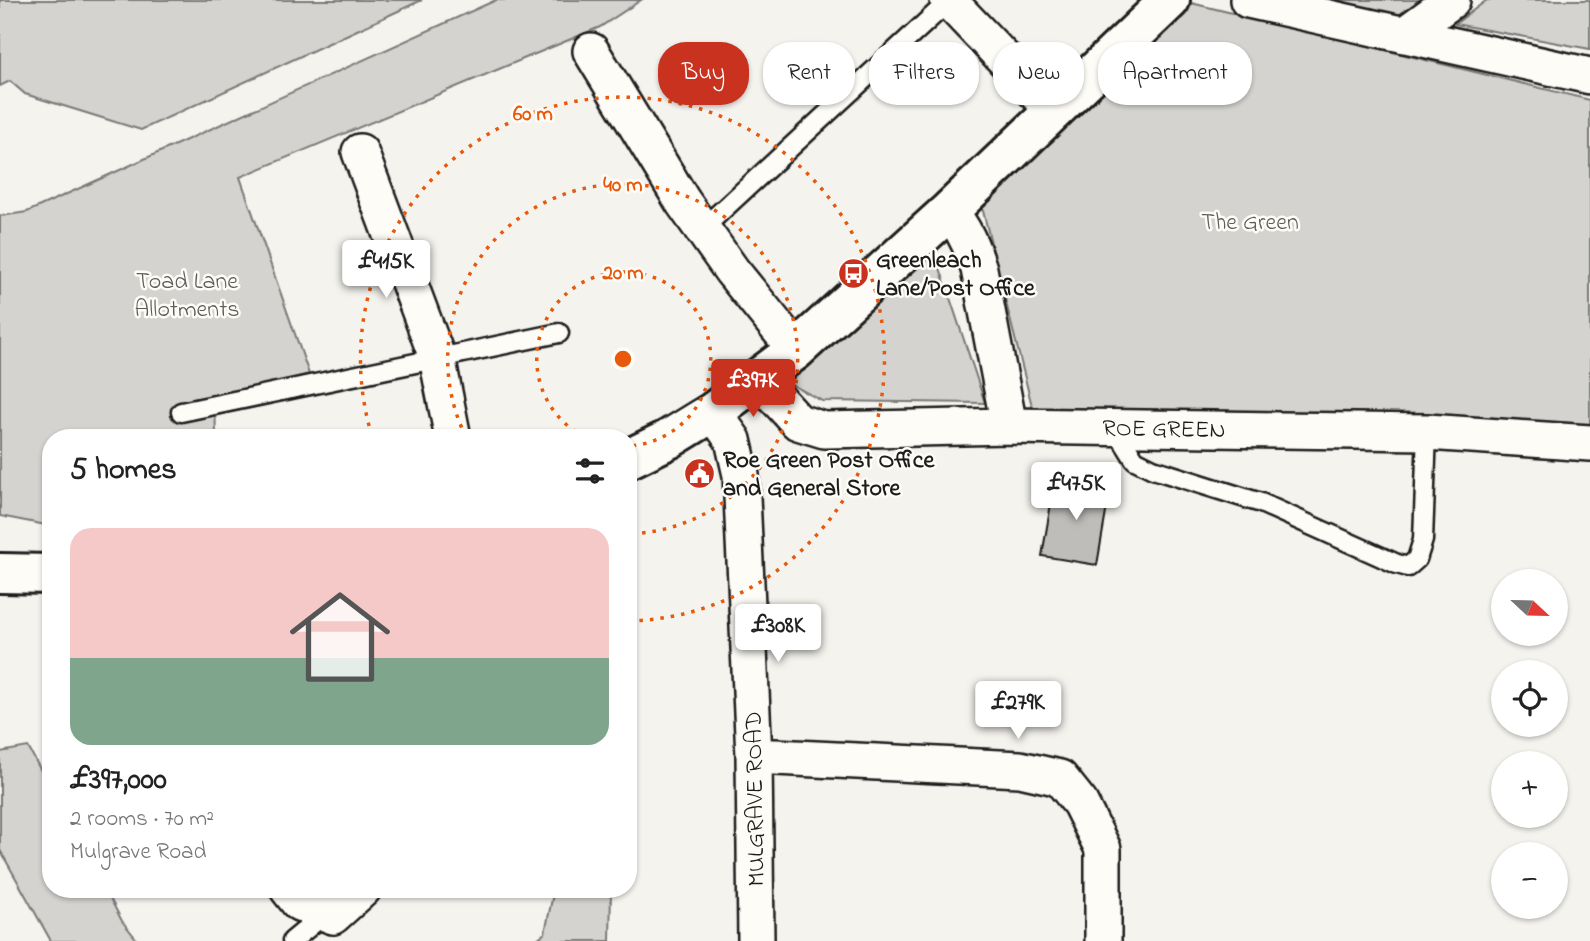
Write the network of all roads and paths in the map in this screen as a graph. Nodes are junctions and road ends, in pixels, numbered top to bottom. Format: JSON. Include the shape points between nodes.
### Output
{"nodes":[{"id":1,"x":949,"y":0,"type":"edge"},
{"id":2,"x":1170,"y":0,"type":"edge"},
{"id":3,"x":1248,"y":0,"type":"edge"},
{"id":4,"x":1452,"y":0,"type":"edge"},
{"id":5,"x":1404,"y":35,"type":"junction"},
{"id":6,"x":591,"y":51,"type":"dead end"},
{"id":7,"x":1590,"y":76,"type":"edge"},
{"id":8,"x":1054,"y":110,"type":"junction"},
{"id":9,"x":360,"y":152,"type":"dead end"},
{"id":10,"x":949,"y":211,"type":"junction"},
{"id":11,"x":702,"y":229,"type":"junction"},
{"id":12,"x":559,"y":333,"type":"dead end"},
{"id":13,"x":796,"y":350,"type":"junction"},
{"id":14,"x":437,"y":357,"type":"junction"},
{"id":15,"x":758,"y":379,"type":"junction"},
{"id":16,"x":713,"y":411,"type":"junction"},
{"id":17,"x":181,"y":412,"type":"dead end"},
{"id":18,"x":1009,"y":426,"type":"junction"},
{"id":19,"x":1119,"y":427,"type":"junction"},
{"id":20,"x":451,"y":429,"type":"edge"},
{"id":21,"x":1427,"y":432,"type":"junction"},
{"id":22,"x":1590,"y":443,"type":"edge"},
{"id":23,"x":637,"y":455,"type":"edge"},
{"id":24,"x":0,"y":573,"type":"edge"},
{"id":25,"x":42,"y":574,"type":"edge"},
{"id":26,"x":754,"y":755,"type":"junction"},
{"id":27,"x":295,"y":898,"type":"edge"},
{"id":28,"x":353,"y":898,"type":"edge"},
{"id":29,"x":326,"y":913,"type":"junction"},
{"id":30,"x":292,"y":941,"type":"edge"},
{"id":31,"x":756,"y":941,"type":"edge"},
{"id":32,"x":1103,"y":941,"type":"edge"}],
"edges":[{"from":1,"to":8,"type":"street"},
{"from":1,"to":11,"type":"lane"},
{"from":2,"to":8,"type":"street"},
{"from":3,"to":5,"type":"street"},
{"from":4,"to":5,"type":"street"},
{"from":5,"to":7,"type":"street"},
{"from":6,"to":11,"type":"street"},
{"from":8,"to":10,"type":"street"},
{"from":9,"to":14,"type":"street"},
{"from":10,"to":13,"type":"street"},
{"from":10,"to":18,"type":"street","via":[[960,223],[979,269]]},
{"from":11,"to":13,"type":"street"},
{"from":12,"to":14,"type":"lane"},
{"from":13,"to":15,"type":"street"},
{"from":14,"to":17,"type":"lane"},
{"from":14,"to":20,"type":"street"},
{"from":15,"to":16,"type":"street"},
{"from":15,"to":18,"type":"street","name":"ROE GREEN","via":[[798,422],[824,430]]},
{"from":16,"to":23,"type":"street"},
{"from":16,"to":26,"type":"street","name":"MULGRAVE ROAD","via":[[733,440],[741,475]]},
{"from":18,"to":19,"type":"street","name":"ROE GREEN"},
{"from":19,"to":21,"type":"street","name":"ROE GREEN"},
{"from":19,"to":21,"type":"lane","via":[[1135,460],[1153,469],[1262,503],[1408,567],[1417,559],[1423,540]]},
{"from":21,"to":22,"type":"street","name":"ROE GREEN"},
{"from":24,"to":25,"type":"street"},
{"from":26,"to":31,"type":"street","name":"MULGRAVE ROAD"},
{"from":26,"to":32,"type":"street","via":[[1020,769],[1060,778],[1080,803],[1103,849]]},
{"from":27,"to":29,"type":"street"},
{"from":28,"to":29,"type":"street","via":[[332,916]]},
{"from":29,"to":30,"type":"lane"}]}
